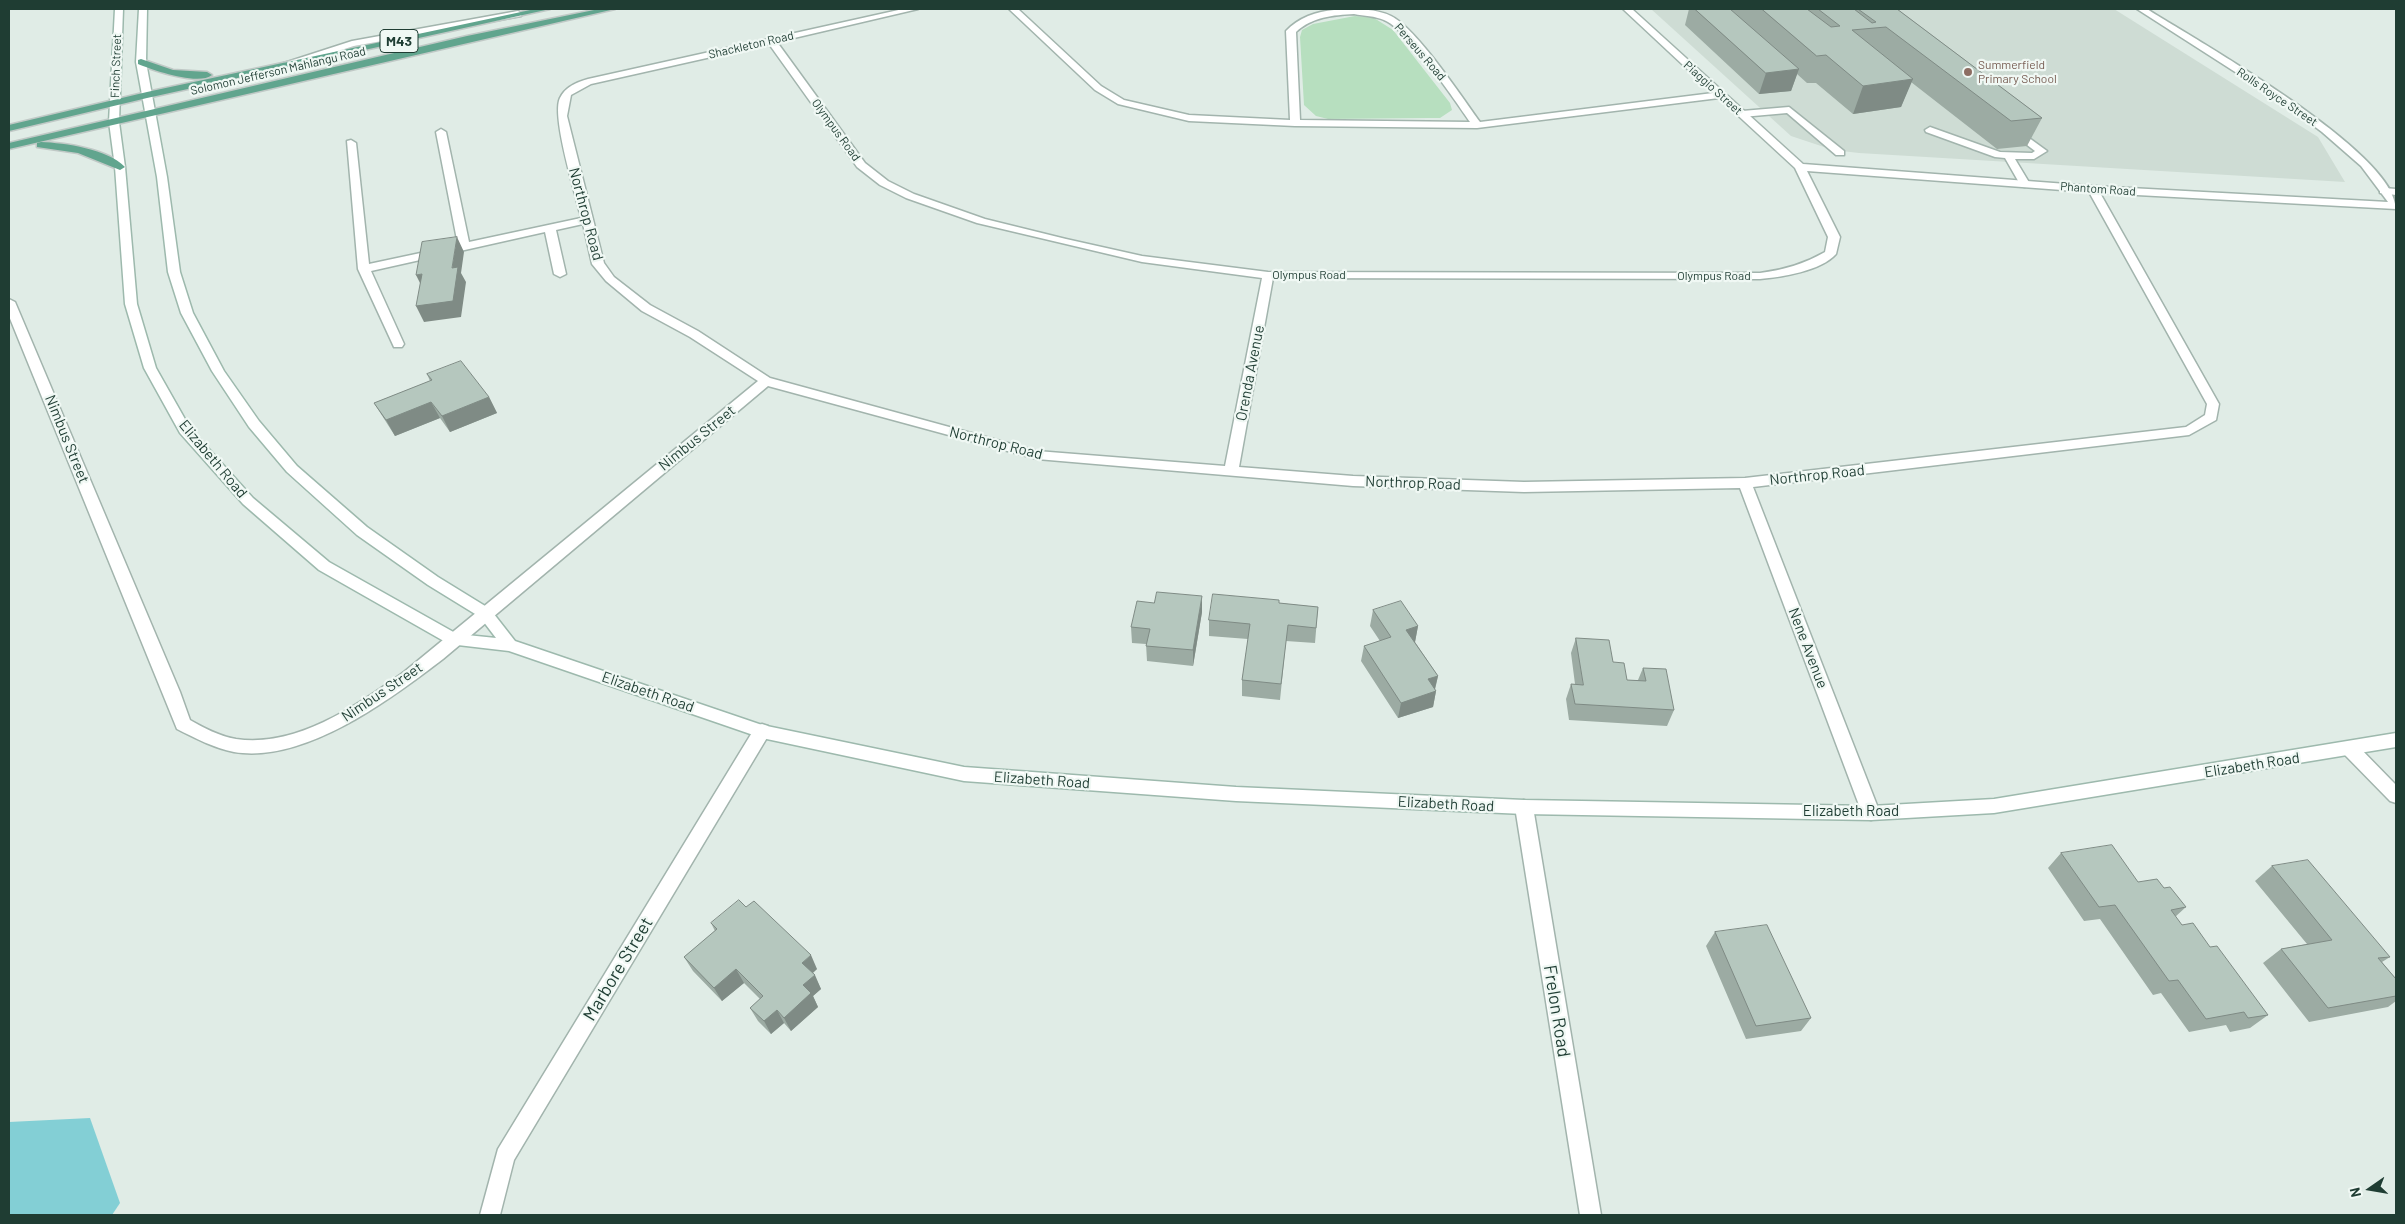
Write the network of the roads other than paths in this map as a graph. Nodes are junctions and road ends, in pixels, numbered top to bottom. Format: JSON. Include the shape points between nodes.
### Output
{"nodes":[{"id":1,"x":110,"y":9,"type":"edge"},
{"id":2,"x":143,"y":9,"type":"edge"},
{"id":3,"x":546,"y":9,"type":"edge"},
{"id":4,"x":611,"y":9,"type":"edge"},
{"id":5,"x":914,"y":9,"type":"edge"},
{"id":6,"x":1013,"y":9,"type":"edge"},
{"id":7,"x":1627,"y":9,"type":"edge"},
{"id":8,"x":2141,"y":9,"type":"edge"},
{"id":9,"x":119,"y":12,"type":"edge"},
{"id":10,"x":771,"y":40,"type":"junction"},
{"id":11,"x":141,"y":62,"type":"junction"},
{"id":12,"x":251,"y":72,"type":"junction"},
{"id":13,"x":588,"y":82,"type":"joint"},
{"id":14,"x":147,"y":95,"type":"junction"},
{"id":15,"x":1720,"y":95,"type":"junction"},
{"id":16,"x":115,"y":104,"type":"junction"},
{"id":17,"x":150,"y":113,"type":"junction"},
{"id":18,"x":1742,"y":114,"type":"junction"},
{"id":19,"x":114,"y":122,"type":"junction"},
{"id":20,"x":2003,"y":122,"type":"edge"},
{"id":21,"x":1295,"y":123,"type":"junction"},
{"id":22,"x":1477,"y":125,"type":"junction"},
{"id":23,"x":9,"y":128,"type":"edge"},
{"id":24,"x":1930,"y":130,"type":"dead end"},
{"id":25,"x":440,"y":132,"type":"dead end"},
{"id":26,"x":351,"y":143,"type":"dead end"},
{"id":27,"x":9,"y":147,"type":"edge"},
{"id":28,"x":1840,"y":153,"type":"dead end"},
{"id":29,"x":2008,"y":156,"type":"junction"},
{"id":30,"x":120,"y":167,"type":"junction"},
{"id":31,"x":1800,"y":167,"type":"junction"},
{"id":32,"x":2025,"y":184,"type":"junction"},
{"id":33,"x":2094,"y":189,"type":"junction"},
{"id":34,"x":2384,"y":191,"type":"junction"},
{"id":35,"x":2396,"y":192,"type":"edge"},
{"id":36,"x":2396,"y":206,"type":"edge"},
{"id":37,"x":586,"y":220,"type":"junction"},
{"id":38,"x":550,"y":228,"type":"junction"},
{"id":39,"x":464,"y":246,"type":"junction"},
{"id":40,"x":364,"y":268,"type":"junction"},
{"id":41,"x":560,"y":274,"type":"dead end"},
{"id":42,"x":1268,"y":275,"type":"junction"},
{"id":43,"x":9,"y":302,"type":"edge"},
{"id":44,"x":398,"y":344,"type":"dead end"},
{"id":45,"x":766,"y":381,"type":"junction"},
{"id":46,"x":1231,"y":472,"type":"junction"},
{"id":47,"x":1745,"y":483,"type":"junction"},
{"id":48,"x":485,"y":613,"type":"junction"},
{"id":49,"x":454,"y":640,"type":"junction"},
{"id":50,"x":510,"y":645,"type":"junction"},
{"id":51,"x":762,"y":731,"type":"junction"},
{"id":52,"x":2396,"y":740,"type":"edge"},
{"id":53,"x":2350,"y":749,"type":"junction"},
{"id":54,"x":2396,"y":796,"type":"edge"},
{"id":55,"x":1524,"y":807,"type":"junction"},
{"id":56,"x":1871,"y":813,"type":"junction"},
{"id":57,"x":490,"y":1215,"type":"edge"},
{"id":58,"x":1591,"y":1215,"type":"edge"}],
"edges":[{"from":1,"to":9,"type":"street"},
{"from":2,"to":11,"type":"street","name":"Finch Street"},
{"from":3,"to":12,"type":"main road","name":"Solomon Jefferson Mahlangu Road","number":"M43"},
{"from":4,"to":17,"type":"main road","name":"Solomon Jefferson Mahlangu Road","number":"M43"},
{"from":5,"to":10,"type":"street","name":"Shackleton Road"},
{"from":6,"to":21,"type":"street","via":[[1098,88],[1121,102],[1190,118]]},
{"from":7,"to":15,"type":"street","name":"Piaggio Street"},
{"from":8,"to":34,"type":"street","name":"Rolls Royce Street","via":[[2285,100],[2326,130],[2365,164]]},
{"from":9,"to":16,"type":"street","name":"Finch Street"},
{"from":10,"to":13,"type":"street","name":"Shackleton Road"},
{"from":10,"to":42,"type":"street","name":"Olympus Road","via":[[861,165],[884,183],[910,196],[981,221],[1142,259]]},
{"from":11,"to":12,"type":"main road","via":[[160,71],[188,76]]},
{"from":11,"to":14,"type":"street","name":"Finch Street"},
{"from":12,"to":14,"type":"main road","name":"Solomon Jefferson Mahlangu Road","number":"M43"},
{"from":13,"to":37,"type":"street","name":"Northrop Road","via":[[571,89],[564,97],[562,116]]},
{"from":14,"to":16,"type":"main road","name":"Solomon Jefferson Mahlangu Road","number":"M43"},
{"from":14,"to":17,"type":"street","name":"Finch Street"},
{"from":15,"to":18,"type":"street","name":"Piaggio Street"},
{"from":15,"to":22,"type":"street"},
{"from":16,"to":19,"type":"street","name":"Finch Street"},
{"from":16,"to":23,"type":"main road","name":"Solomon Jefferson Mahlangu Road","number":"M43"},
{"from":17,"to":19,"type":"main road","name":"Solomon Jefferson Mahlangu Road","number":"M43"},
{"from":17,"to":48,"type":"street","via":[[174,272],[187,313],[218,371],[254,424],[292,469],[362,531]]},
{"from":18,"to":28,"type":"street","via":[[1788,110]]},
{"from":18,"to":31,"type":"street","name":"Piaggio Street"},
{"from":19,"to":27,"type":"main road","name":"Solomon Jefferson Mahlangu Road","number":"M43"},
{"from":19,"to":30,"type":"street","name":"Elizabeth Road"},
{"from":20,"to":29,"type":"street","via":[[2042,151],[2034,156]]},
{"from":21,"to":22,"type":"street"},
{"from":21,"to":22,"type":"street","name":"Perseus Road","via":[[1291,31],[1297,24],[1319,15],[1354,11],[1372,13],[1397,23],[1446,81]]},
{"from":24,"to":29,"type":"street","via":[[1991,153]]},
{"from":25,"to":39,"type":"street"},
{"from":26,"to":40,"type":"street"},
{"from":27,"to":30,"type":"main road","via":[[62,145],[91,152]]},
{"from":29,"to":32,"type":"street"},
{"from":30,"to":49,"type":"street","name":"Elizabeth Road","via":[[131,304],[150,368],[185,430],[248,501],[324,566]]},
{"from":31,"to":32,"type":"street","name":"Phantom Road"},
{"from":31,"to":42,"type":"street","name":"Olympus Road","via":[[1834,237],[1830,254],[1812,265],[1788,273],[1760,276]]},
{"from":32,"to":33,"type":"street","name":"Phantom Road"},
{"from":33,"to":36,"type":"street","name":"Phantom Road"},
{"from":33,"to":47,"type":"street","name":"Northrop Road","via":[[2213,404],[2211,418],[2189,431],[2174,435]]},
{"from":34,"to":35,"type":"street"},
{"from":34,"to":36,"type":"street","name":"Rolls Royce Street"},
{"from":37,"to":38,"type":"street"},
{"from":37,"to":45,"type":"street","name":"Northrop Road","via":[[598,264],[610,279],[646,308],[694,334]]},
{"from":38,"to":39,"type":"street"},
{"from":38,"to":41,"type":"street"},
{"from":39,"to":40,"type":"street"},
{"from":40,"to":44,"type":"street"},
{"from":42,"to":46,"type":"street","name":"Orenda Avenue"},
{"from":43,"to":49,"type":"street","name":"Nimbus Street","via":[[183,724],[211,740],[243,747],[290,741],[348,718]]},
{"from":45,"to":46,"type":"street","name":"Northrop Road","via":[[1036,454]]},
{"from":45,"to":48,"type":"street","name":"Nimbus Street"},
{"from":46,"to":47,"type":"street","name":"Northrop Road","via":[[1353,481],[1524,486]]},
{"from":47,"to":56,"type":"street","name":"Nene Avenue"},
{"from":48,"to":49,"type":"street","name":"Nimbus Street"},
{"from":48,"to":50,"type":"street"},
{"from":49,"to":50,"type":"street","name":"Elizabeth Road"},
{"from":50,"to":51,"type":"street","name":"Elizabeth Road"},
{"from":51,"to":55,"type":"street","name":"Elizabeth Road","via":[[964,774],[1236,794]]},
{"from":51,"to":57,"type":"street","name":"Marbore Street","via":[[505,1156]]},
{"from":52,"to":53,"type":"street","name":"Elizabeth Road"},
{"from":53,"to":54,"type":"street"},
{"from":53,"to":56,"type":"street","name":"Elizabeth Road","via":[[1994,806]]},
{"from":55,"to":56,"type":"street","name":"Elizabeth Road"},
{"from":55,"to":58,"type":"street","name":"Frelon Road"}]}
